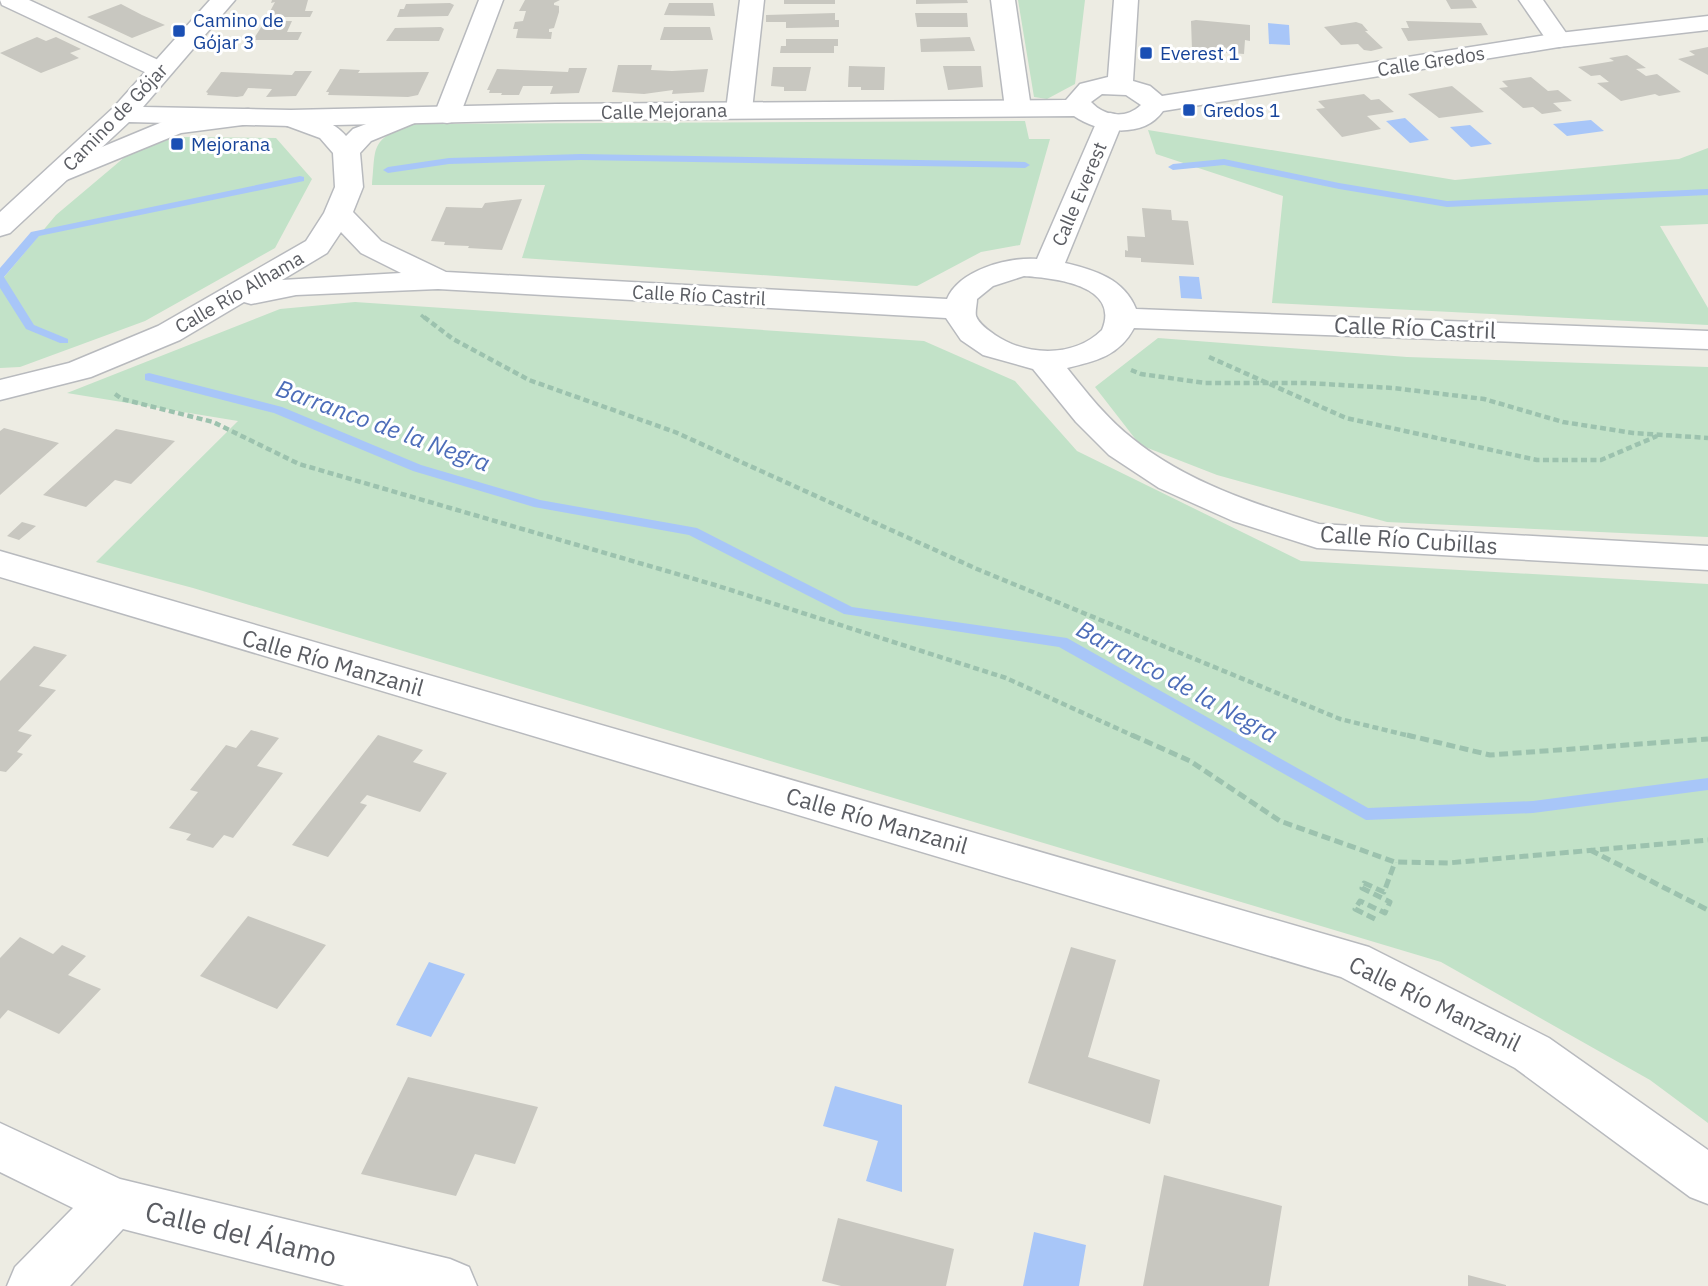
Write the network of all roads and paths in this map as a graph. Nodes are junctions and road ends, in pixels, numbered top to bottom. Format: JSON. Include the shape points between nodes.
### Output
{"nodes":[{"id":1,"x":10,"y":0,"type":"edge"},
{"id":2,"x":223,"y":0,"type":"edge"},
{"id":3,"x":491,"y":0,"type":"edge"},
{"id":4,"x":752,"y":0,"type":"edge"},
{"id":5,"x":1003,"y":0,"type":"edge"},
{"id":6,"x":1126,"y":0,"type":"edge"},
{"id":7,"x":1531,"y":0,"type":"edge"},
{"id":8,"x":1708,"y":23,"type":"edge"},
{"id":9,"x":1559,"y":40,"type":"junction"},
{"id":10,"x":160,"y":70,"type":"junction"},
{"id":11,"x":1120,"y":86,"type":"junction"},
{"id":12,"x":1154,"y":105,"type":"junction"},
{"id":13,"x":1018,"y":108,"type":"junction"},
{"id":14,"x":1080,"y":108,"type":"junction"},
{"id":15,"x":739,"y":110,"type":"junction"},
{"id":16,"x":122,"y":114,"type":"junction"},
{"id":17,"x":447,"y":115,"type":"junction"},
{"id":18,"x":408,"y":116,"type":"junction"},
{"id":19,"x":248,"y":117,"type":"junction"},
{"id":20,"x":291,"y":118,"type":"junction"},
{"id":21,"x":1110,"y":121,"type":"junction"},
{"id":22,"x":346,"y":152,"type":"junction"},
{"id":23,"x":59,"y":175,"type":"junction"},
{"id":24,"x":13,"y":202,"type":"edge"},
{"id":25,"x":338,"y":213,"type":"junction"},
{"id":26,"x":0,"y":227,"type":"edge"},
{"id":27,"x":1048,"y":268,"type":"junction"},
{"id":28,"x":440,"y":281,"type":"junction"},
{"id":29,"x":374,"y":282,"type":"junction"},
{"id":30,"x":225,"y":300,"type":"junction"},
{"id":31,"x":959,"y":309,"type":"junction"},
{"id":32,"x":1122,"y":318,"type":"junction"},
{"id":33,"x":1167,"y":319,"type":"junction"},
{"id":34,"x":1708,"y":340,"type":"edge"},
{"id":35,"x":1090,"y":353,"type":"junction"},
{"id":36,"x":1043,"y":360,"type":"junction"},
{"id":37,"x":80,"y":370,"type":"junction"},
{"id":38,"x":1268,"y":383,"type":"junction"},
{"id":39,"x":0,"y":390,"type":"edge"},
{"id":40,"x":1660,"y":435,"type":"junction"},
{"id":41,"x":1708,"y":438,"type":"edge"},
{"id":42,"x":1708,"y":558,"type":"edge"},
{"id":43,"x":0,"y":564,"type":"edge"},
{"id":44,"x":1708,"y":739,"type":"edge"},
{"id":45,"x":1708,"y":840,"type":"edge"},
{"id":46,"x":1589,"y":850,"type":"junction"},
{"id":47,"x":1395,"y":862,"type":"junction"},
{"id":48,"x":1708,"y":910,"type":"edge"},
{"id":49,"x":1378,"y":921,"type":"dead end"},
{"id":50,"x":0,"y":1147,"type":"edge"},
{"id":51,"x":1708,"y":1180,"type":"edge"},
{"id":52,"x":114,"y":1202,"type":"junction"},
{"id":53,"x":34,"y":1286,"type":"edge"},
{"id":54,"x":450,"y":1286,"type":"edge"}],
"edges":[{"from":1,"to":10,"type":"street"},
{"from":2,"to":10,"type":"street","name":"Camino de Gójar"},
{"from":3,"to":17,"type":"street"},
{"from":4,"to":15,"type":"street"},
{"from":5,"to":13,"type":"street"},
{"from":6,"to":11,"type":"street"},
{"from":7,"to":9,"type":"street"},
{"from":8,"to":9,"type":"street","name":"Calle Gredos"},
{"from":9,"to":12,"type":"street","name":"Calle Gredos"},
{"from":10,"to":16,"type":"street","name":"Camino de Gójar"},
{"from":11,"to":12,"type":"street","via":[[1140,90]]},
{"from":11,"to":14,"type":"street","via":[[1086,91],[1080,96]]},
{"from":12,"to":21,"type":"street","name":"Calle Gredos","via":[[1146,117]]},
{"from":13,"to":14,"type":"street","name":"Calle Mejorana"},
{"from":13,"to":15,"type":"street","name":"Calle Mejorana"},
{"from":14,"to":21,"type":"street"},
{"from":15,"to":17,"type":"street","name":"Calle Mejorana"},
{"from":16,"to":19,"type":"street","name":"Calle Mejorana"},
{"from":16,"to":23,"type":"street","name":"Camino de Gójar"},
{"from":17,"to":18,"type":"street","name":"Calle Mejorana"},
{"from":18,"to":20,"type":"street","name":"Calle Mejorana"},
{"from":18,"to":22,"type":"street","via":[[362,135]]},
{"from":19,"to":20,"type":"street","name":"Calle Mejorana"},
{"from":19,"to":23,"type":"street","name":"Calle Mejorana","via":[[176,126]]},
{"from":20,"to":22,"type":"street","via":[[329,132]]},
{"from":21,"to":27,"type":"street","name":"Calle Everest"},
{"from":22,"to":25,"type":"street","name":"Calle Río Alhama","via":[[349,187]]},
{"from":23,"to":24,"type":"street","name":"Camino de Gójar"},
{"from":24,"to":26,"type":"street","name":"Camino de Gójar"},
{"from":25,"to":28,"type":"street","name":"Calle Río Castril","via":[[371,247]]},
{"from":25,"to":30,"type":"street","name":"Calle Río Alhama","via":[[317,247]]},
{"from":27,"to":31,"type":"street","via":[[1022,267],[977,281],[964,294]]},
{"from":27,"to":32,"type":"street","via":[[1082,276],[1108,291],[1119,304]]},
{"from":28,"to":29,"type":"street","name":"Calle Río Castril"},
{"from":28,"to":31,"type":"street","name":"Calle Río Castril"},
{"from":29,"to":30,"type":"street","name":"Calle Río Castril","via":[[296,286]]},
{"from":29,"to":44,"type":"path","via":[[453,339],[529,380],[675,432],[977,569],[1340,719],[1490,755]]},
{"from":30,"to":37,"type":"street","name":"Calle Río Alhama","via":[[169,332]]},
{"from":31,"to":36,"type":"street","via":[[962,324],[974,338],[1017,357]]},
{"from":32,"to":33,"type":"street","name":"Calle Río Castril"},
{"from":32,"to":35,"type":"street","via":[[1107,344]]},
{"from":33,"to":34,"type":"street","name":"Calle Río Castril"},
{"from":33,"to":38,"type":"path","via":[[1210,358]]},
{"from":35,"to":36,"type":"street"},
{"from":35,"to":38,"type":"path","via":[[1141,374],[1205,383]]},
{"from":36,"to":42,"type":"street","name":"Calle Río Cubillas","via":[[1121,447],[1171,480],[1246,513],[1317,536]]},
{"from":37,"to":39,"type":"street","name":"Calle Río Alhama"},
{"from":37,"to":47,"type":"path","via":[[122,399],[213,422],[299,464],[715,586],[1006,678],[1190,761],[1280,821]]},
{"from":38,"to":40,"type":"path","via":[[1393,388],[1484,399],[1563,422]]},
{"from":38,"to":40,"type":"path","via":[[1346,418],[1537,460],[1601,460]]},
{"from":40,"to":41,"type":"path"},
{"from":43,"to":51,"type":"street","name":"Calle Río Manzanil","via":[[1353,961],[1532,1053]]},
{"from":45,"to":46,"type":"path"},
{"from":46,"to":47,"type":"path","via":[[1448,863]]},
{"from":46,"to":48,"type":"path"},
{"from":47,"to":49,"type":"path","via":[[1384,892],[1364,883],[1362,888],[1390,902],[1385,913],[1360,901],[1355,909]]},
{"from":50,"to":52,"type":"street","name":"Calle del Álamo"},
{"from":52,"to":53,"type":"street","name":"Calle del Álamo"},
{"from":52,"to":54,"type":"street","name":"Calle del Álamo"}]}
